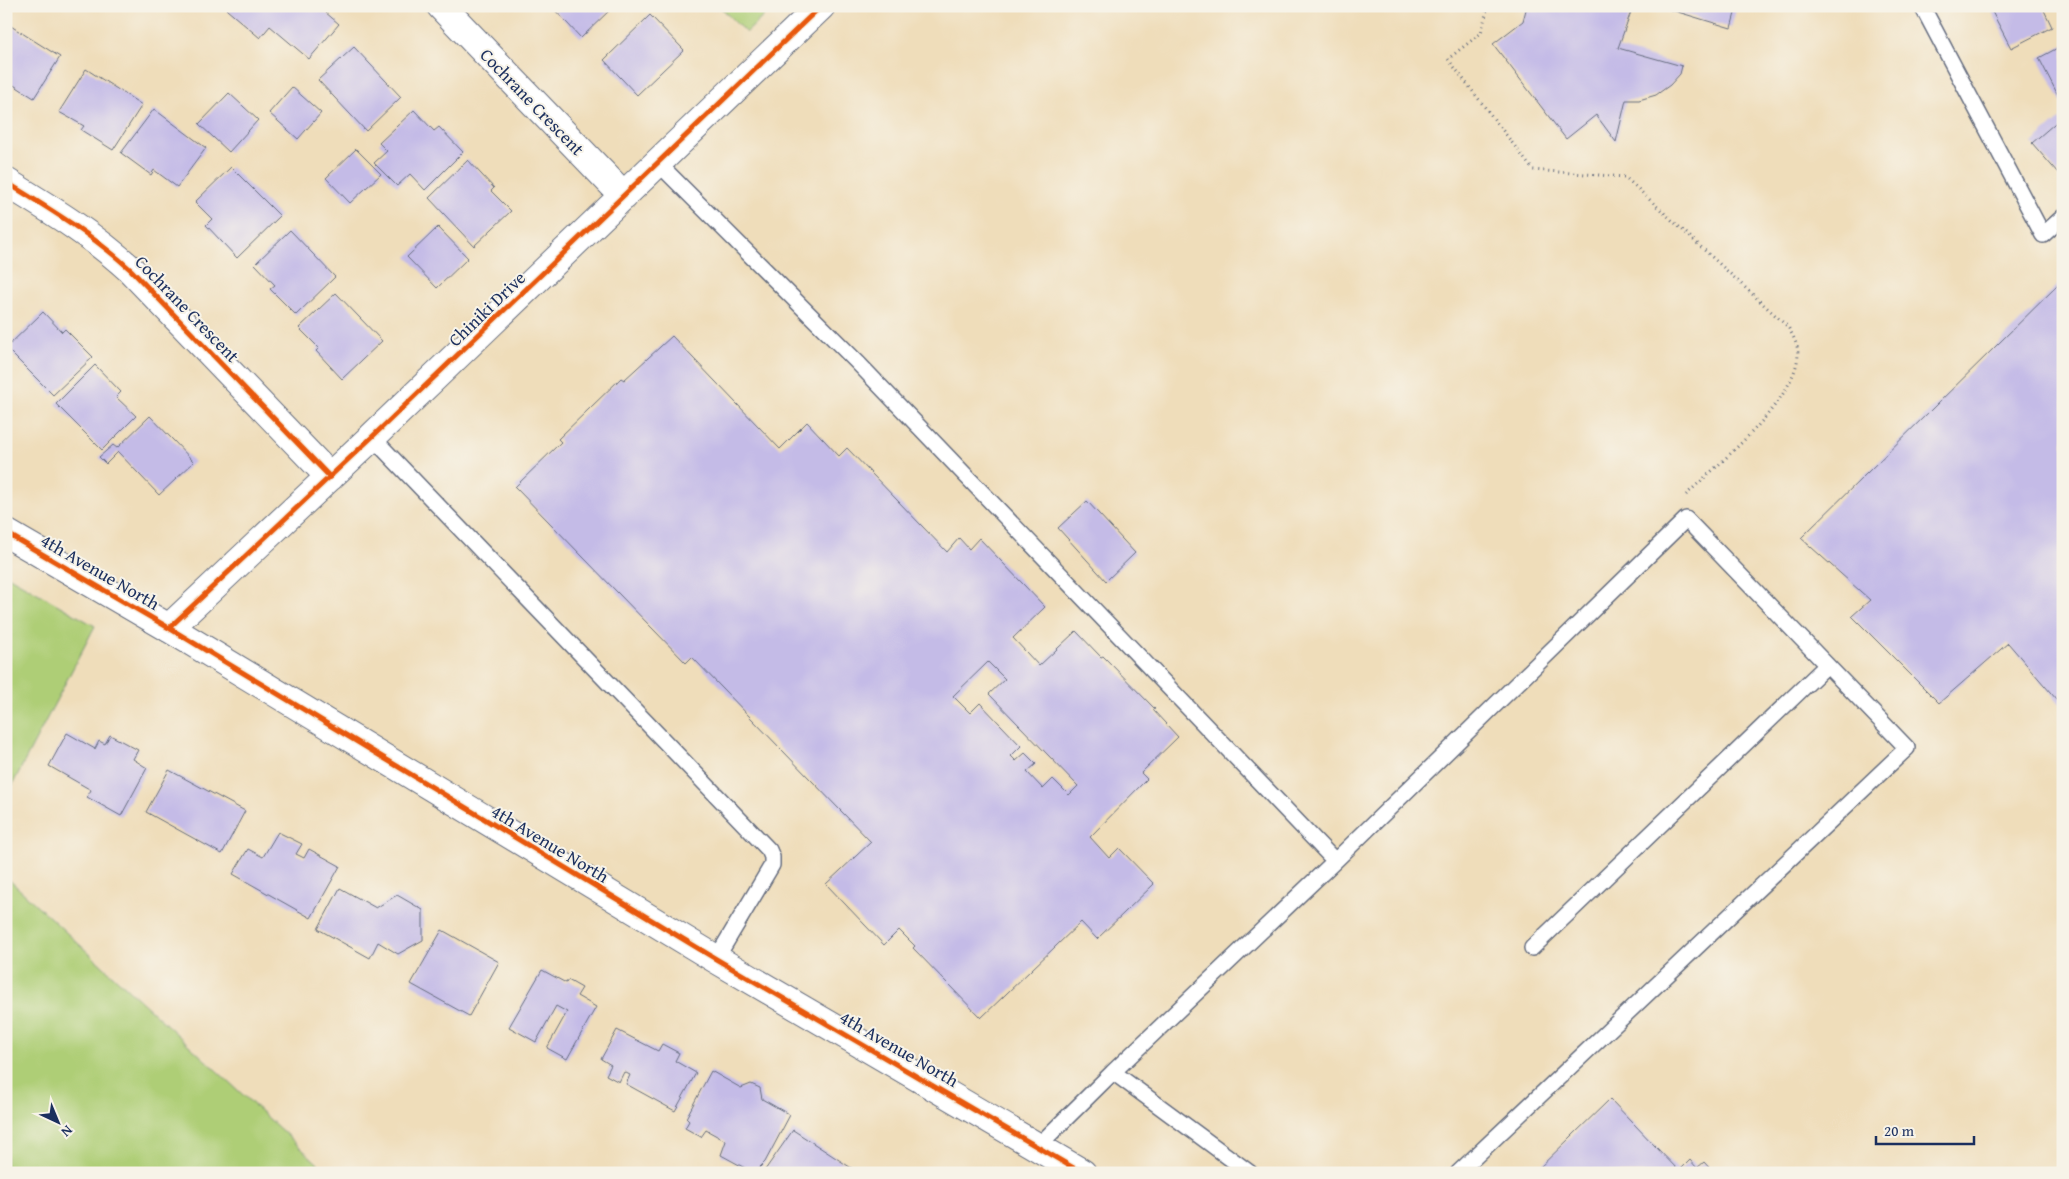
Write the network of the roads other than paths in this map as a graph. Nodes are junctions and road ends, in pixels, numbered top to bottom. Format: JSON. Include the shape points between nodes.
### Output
{"nodes":[{"id":1,"x":441,"y":6,"type":"edge"},
{"id":2,"x":821,"y":6,"type":"edge"},
{"id":3,"x":1922,"y":6,"type":"edge"},
{"id":4,"x":658,"y":163,"type":"junction"},
{"id":5,"x":6,"y":182,"type":"edge"},
{"id":6,"x":624,"y":196,"type":"junction"},
{"id":7,"x":2063,"y":217,"type":"edge"},
{"id":8,"x":372,"y":437,"type":"junction"},
{"id":9,"x":330,"y":477,"type":"junction"},
{"id":10,"x":6,"y":533,"type":"edge"},
{"id":11,"x":169,"y":628,"type":"junction"},
{"id":12,"x":1827,"y":666,"type":"junction"},
{"id":13,"x":1335,"y":861,"type":"junction"},
{"id":14,"x":1532,"y":948,"type":"dead end"},
{"id":15,"x":716,"y":959,"type":"junction"},
{"id":16,"x":1113,"y":1072,"type":"junction"},
{"id":17,"x":1038,"y":1146,"type":"junction"},
{"id":18,"x":1082,"y":1173,"type":"edge"},
{"id":19,"x":1250,"y":1173,"type":"edge"},
{"id":20,"x":1458,"y":1173,"type":"edge"}],
"edges":[{"from":1,"to":6,"type":"street","name":"Cochrane Crescent"},
{"from":2,"to":4,"type":"street","name":"Chiniki Drive"},
{"from":3,"to":7,"type":"lane","via":[[2043,236]]},
{"from":4,"to":6,"type":"street","name":"Chiniki Drive"},
{"from":4,"to":13,"type":"lane","via":[[858,363]]},
{"from":5,"to":9,"type":"street","name":"Cochrane Crescent","via":[[72,222],[110,250]]},
{"from":6,"to":8,"type":"street","name":"Chiniki Drive"},
{"from":8,"to":9,"type":"street","name":"Chiniki Drive"},
{"from":8,"to":15,"type":"lane","via":[[768,850],[772,865]]},
{"from":9,"to":11,"type":"street","name":"Chiniki Drive"},
{"from":10,"to":11,"type":"street","name":"4th Avenue North"},
{"from":11,"to":15,"type":"street","name":"4th Avenue North"},
{"from":12,"to":13,"type":"lane","via":[[1686,519]]},
{"from":12,"to":14,"type":"lane"},
{"from":12,"to":20,"type":"lane","via":[[1907,748]]},
{"from":13,"to":16,"type":"lane"},
{"from":15,"to":17,"type":"street","name":"4th Avenue North"},
{"from":16,"to":17,"type":"lane"},
{"from":16,"to":19,"type":"lane"},
{"from":17,"to":18,"type":"street","name":"4th Avenue North"}]}
